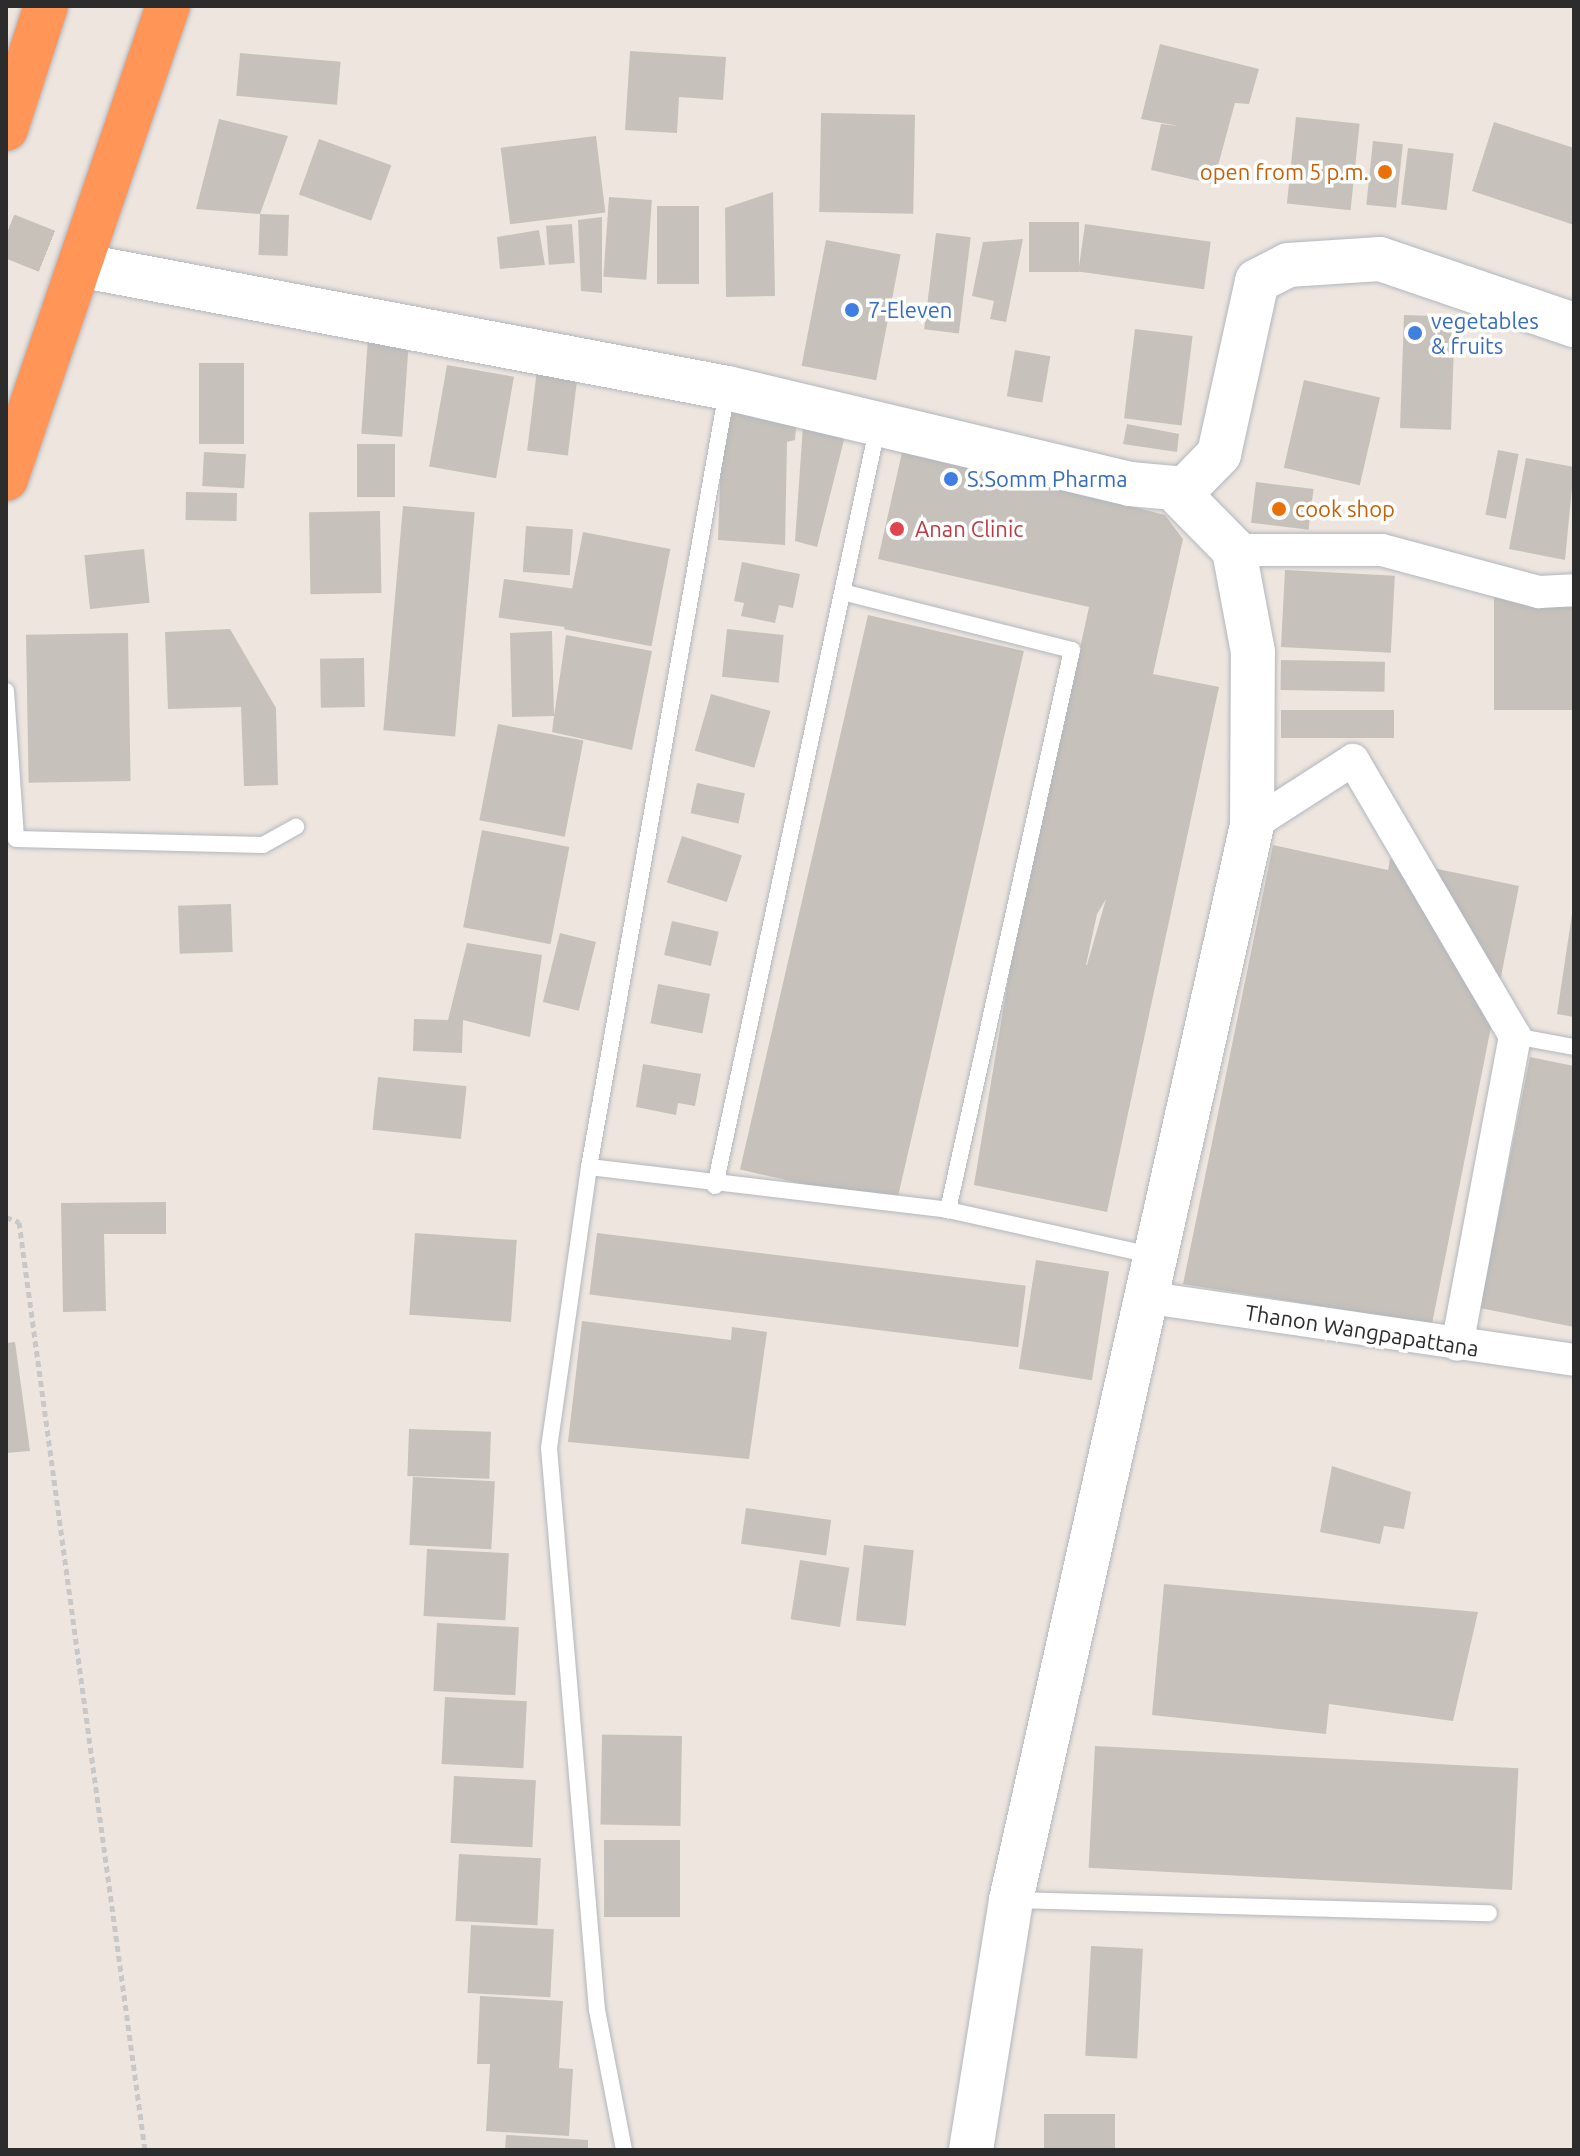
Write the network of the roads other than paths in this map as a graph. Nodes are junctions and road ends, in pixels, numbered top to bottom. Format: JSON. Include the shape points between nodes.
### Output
{"nodes":[{"id":1,"x":46,"y":6,"type":"edge"},
{"id":2,"x":168,"y":6,"type":"edge"},
{"id":3,"x":6,"y":129,"type":"edge"},
{"id":4,"x":84,"y":266,"type":"junction"},
{"id":5,"x":1574,"y":325,"type":"edge"},
{"id":6,"x":727,"y":388,"type":"junction"},
{"id":7,"x":879,"y":422,"type":"junction"},
{"id":8,"x":6,"y":479,"type":"edge"},
{"id":9,"x":1181,"y":496,"type":"dead end"},
{"id":10,"x":1234,"y":550,"type":"junction"},
{"id":11,"x":1574,"y":590,"type":"edge"},
{"id":12,"x":846,"y":593,"type":"junction"},
{"id":13,"x":6,"y":691,"type":"edge"},
{"id":14,"x":1252,"y":825,"type":"junction"},
{"id":15,"x":296,"y":827,"type":"dead end"},
{"id":16,"x":1515,"y":1036,"type":"junction"},
{"id":17,"x":1574,"y":1047,"type":"edge"},
{"id":18,"x":589,"y":1167,"type":"junction"},
{"id":19,"x":715,"y":1186,"type":"junction"},
{"id":20,"x":948,"y":1210,"type":"junction"},
{"id":21,"x":1155,"y":1277,"type":"junction"},
{"id":22,"x":1457,"y":1345,"type":"junction"},
{"id":23,"x":1574,"y":1360,"type":"edge"},
{"id":24,"x":1011,"y":1900,"type":"junction"},
{"id":25,"x":1489,"y":1913,"type":"dead end"},
{"id":26,"x":624,"y":2150,"type":"edge"},
{"id":27,"x":971,"y":2150,"type":"edge"}],
"edges":[{"from":1,"to":3,"type":"highway"},
{"from":2,"to":4,"type":"highway"},
{"from":4,"to":6,"type":"street"},
{"from":4,"to":8,"type":"highway"},
{"from":5,"to":7,"type":"street","via":[[1380,259],[1288,265],[1257,281],[1219,454],[1185,489],[1130,484]]},
{"from":6,"to":7,"type":"street"},
{"from":6,"to":18,"type":"lane"},
{"from":7,"to":12,"type":"lane"},
{"from":9,"to":10,"type":"street"},
{"from":10,"to":11,"type":"street","via":[[1382,550],[1539,592]]},
{"from":10,"to":14,"type":"street","via":[[1253,652]]},
{"from":12,"to":19,"type":"lane"},
{"from":12,"to":20,"type":"lane","via":[[1072,650]]},
{"from":13,"to":15,"type":"lane","via":[[16,839],[263,845]]},
{"from":14,"to":16,"type":"street","via":[[1353,760]]},
{"from":14,"to":21,"type":"street"},
{"from":16,"to":17,"type":"lane"},
{"from":16,"to":22,"type":"street"},
{"from":18,"to":19,"type":"lane"},
{"from":18,"to":26,"type":"lane","via":[[549,1448],[597,2010]]},
{"from":19,"to":20,"type":"lane"},
{"from":20,"to":21,"type":"lane"},
{"from":21,"to":22,"type":"street","name":"Thanon Wangpapattana"},
{"from":21,"to":24,"type":"street"},
{"from":22,"to":23,"type":"street","name":"Thanon Wangpapattana"},
{"from":24,"to":25,"type":"lane"},
{"from":24,"to":27,"type":"street"}]}
